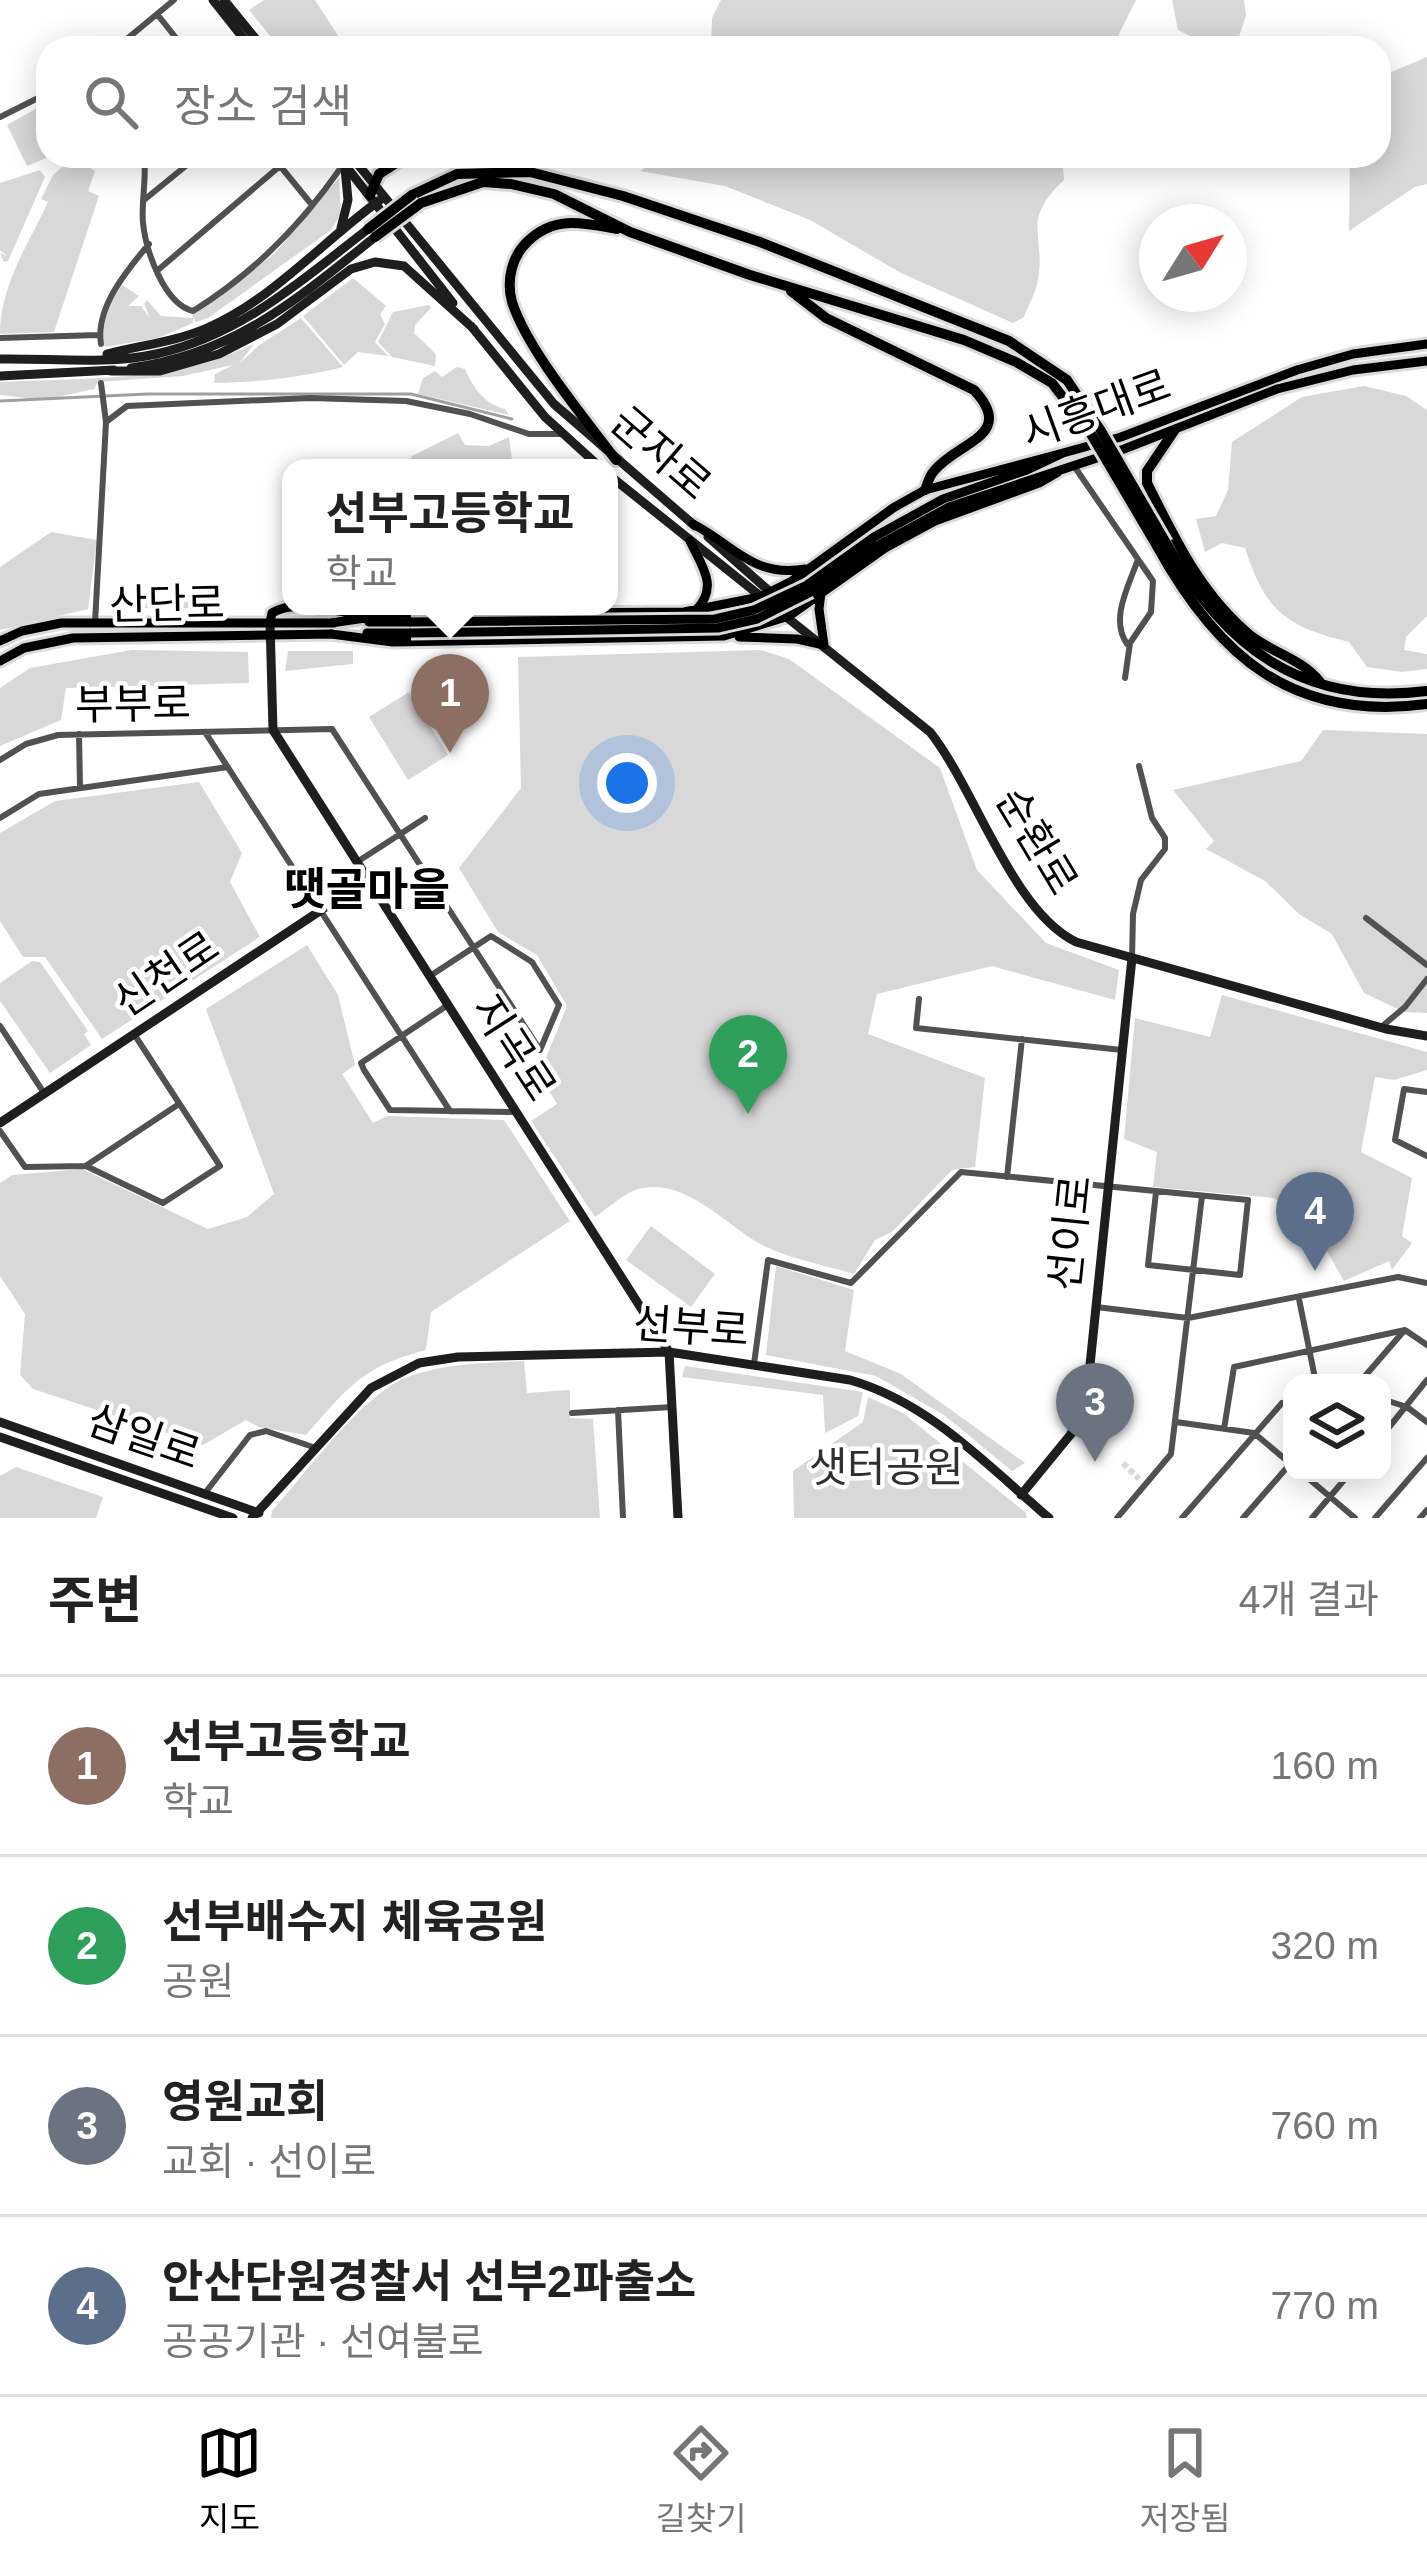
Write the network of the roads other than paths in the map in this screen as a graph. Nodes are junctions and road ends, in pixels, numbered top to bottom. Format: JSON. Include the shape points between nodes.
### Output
{"nodes":[{"id":1,"x":174,"y":0,"type":"edge"},
{"id":2,"x":213,"y":0,"type":"edge"},
{"id":3,"x":224,"y":0,"type":"edge"},
{"id":4,"x":157,"y":14,"type":"junction"},
{"id":5,"x":130,"y":36,"type":"edge"},
{"id":6,"x":174,"y":36,"type":"edge"},
{"id":7,"x":242,"y":36,"type":"edge"},
{"id":8,"x":253,"y":36,"type":"edge"},
{"id":9,"x":36,"y":99,"type":"edge"},
{"id":10,"x":0,"y":117,"type":"edge"},
{"id":11,"x":143,"y":168,"type":"edge"},
{"id":12,"x":183,"y":168,"type":"edge"},
{"id":13,"x":278,"y":168,"type":"edge"},
{"id":14,"x":282,"y":168,"type":"edge"},
{"id":15,"x":338,"y":168,"type":"edge"},
{"id":16,"x":346,"y":168,"type":"edge"},
{"id":17,"x":354,"y":168,"type":"edge"},
{"id":18,"x":387,"y":168,"type":"edge"},
{"id":19,"x":520,"y":168,"type":"edge"},
{"id":20,"x":530,"y":172,"type":"junction"},
{"id":21,"x":376,"y":194,"type":"junction"},
{"id":22,"x":416,"y":199,"type":"junction"},
{"id":23,"x":144,"y":200,"type":"junction"},
{"id":24,"x":312,"y":205,"type":"junction"},
{"id":25,"x":340,"y":231,"type":"junction"},
{"id":26,"x":630,"y":232,"type":"junction"},
{"id":27,"x":372,"y":233,"type":"junction"},
{"id":28,"x":148,"y":244,"type":"junction"},
{"id":29,"x":158,"y":270,"type":"junction"},
{"id":30,"x":784,"y":286,"type":"junction"},
{"id":31,"x":474,"y":328,"type":"junction"},
{"id":32,"x":0,"y":338,"type":"edge"},
{"id":33,"x":1427,"y":344,"type":"edge"},
{"id":34,"x":91,"y":358,"type":"junction"},
{"id":35,"x":0,"y":359,"type":"edge"},
{"id":36,"x":1427,"y":361,"type":"edge"},
{"id":37,"x":110,"y":371,"type":"junction"},
{"id":38,"x":0,"y":376,"type":"edge"},
{"id":39,"x":101,"y":385,"type":"dead end"},
{"id":40,"x":106,"y":422,"type":"junction"},
{"id":41,"x":1174,"y":431,"type":"junction"},
{"id":42,"x":1096,"y":432,"type":"junction"},
{"id":43,"x":562,"y":434,"type":"junction"},
{"id":44,"x":1064,"y":453,"type":"junction"},
{"id":45,"x":591,"y":459,"type":"edge"},
{"id":46,"x":615,"y":459,"type":"edge"},
{"id":47,"x":615,"y":459,"type":"edge"},
{"id":48,"x":618,"y":462,"type":"edge"},
{"id":49,"x":1074,"y":466,"type":"junction"},
{"id":50,"x":1058,"y":472,"type":"junction"},
{"id":51,"x":1028,"y":475,"type":"junction"},
{"id":52,"x":618,"y":482,"type":"edge"},
{"id":53,"x":925,"y":490,"type":"junction"},
{"id":54,"x":693,"y":524,"type":"junction"},
{"id":55,"x":690,"y":541,"type":"junction"},
{"id":56,"x":1162,"y":545,"type":"junction"},
{"id":57,"x":1138,"y":562,"type":"junction"},
{"id":58,"x":746,"y":569,"type":"junction"},
{"id":59,"x":808,"y":569,"type":"junction"},
{"id":60,"x":736,"y":579,"type":"junction"},
{"id":61,"x":813,"y":590,"type":"junction"},
{"id":62,"x":771,"y":591,"type":"junction"},
{"id":63,"x":760,"y":597,"type":"junction"},
{"id":64,"x":732,"y":605,"type":"junction"},
{"id":65,"x":282,"y":608,"type":"edge"},
{"id":66,"x":696,"y":610,"type":"junction"},
{"id":67,"x":618,"y":611,"type":"edge"},
{"id":68,"x":388,"y":615,"type":"edge"},
{"id":69,"x":789,"y":616,"type":"junction"},
{"id":70,"x":94,"y":622,"type":"junction"},
{"id":71,"x":270,"y":622,"type":"junction"},
{"id":72,"x":331,"y":628,"type":"junction"},
{"id":73,"x":738,"y":633,"type":"junction"},
{"id":74,"x":271,"y":636,"type":"junction"},
{"id":75,"x":722,"y":637,"type":"junction"},
{"id":76,"x":0,"y":641,"type":"edge"},
{"id":77,"x":1127,"y":644,"type":"dead end"},
{"id":78,"x":824,"y":645,"type":"junction"},
{"id":79,"x":0,"y":661,"type":"edge"},
{"id":80,"x":1126,"y":678,"type":"dead end"},
{"id":81,"x":1320,"y":682,"type":"junction"},
{"id":82,"x":1427,"y":691,"type":"edge"},
{"id":83,"x":1427,"y":704,"type":"edge"},
{"id":84,"x":273,"y":730,"type":"junction"},
{"id":85,"x":205,"y":732,"type":"junction"},
{"id":86,"x":79,"y":734,"type":"junction"},
{"id":87,"x":0,"y":760,"type":"edge"},
{"id":88,"x":1139,"y":766,"type":"dead end"},
{"id":89,"x":227,"y":767,"type":"junction"},
{"id":90,"x":80,"y":787,"type":"junction"},
{"id":91,"x":0,"y":818,"type":"edge"},
{"id":92,"x":425,"y":818,"type":"dead end"},
{"id":93,"x":400,"y":834,"type":"junction"},
{"id":94,"x":357,"y":862,"type":"junction"},
{"id":95,"x":368,"y":879,"type":"junction"},
{"id":96,"x":320,"y":911,"type":"junction"},
{"id":97,"x":1366,"y":918,"type":"dead end"},
{"id":98,"x":474,"y":948,"type":"junction"},
{"id":99,"x":1132,"y":958,"type":"junction"},
{"id":100,"x":1427,"y":965,"type":"edge"},
{"id":101,"x":430,"y":976,"type":"junction"},
{"id":102,"x":1427,"y":979,"type":"edge"},
{"id":103,"x":919,"y":999,"type":"dead end"},
{"id":104,"x":448,"y":1005,"type":"junction"},
{"id":105,"x":0,"y":1026,"type":"edge"},
{"id":106,"x":1381,"y":1028,"type":"junction"},
{"id":107,"x":134,"y":1034,"type":"junction"},
{"id":108,"x":401,"y":1036,"type":"junction"},
{"id":109,"x":1427,"y":1036,"type":"edge"},
{"id":110,"x":1022,"y":1040,"type":"junction"},
{"id":111,"x":1122,"y":1050,"type":"junction"},
{"id":112,"x":1427,"y":1092,"type":"edge"},
{"id":113,"x":44,"y":1094,"type":"junction"},
{"id":114,"x":179,"y":1104,"type":"junction"},
{"id":115,"x":450,"y":1111,"type":"junction"},
{"id":116,"x":516,"y":1112,"type":"junction"},
{"id":117,"x":0,"y":1127,"type":"edge"},
{"id":118,"x":1427,"y":1156,"type":"edge"},
{"id":119,"x":86,"y":1166,"type":"junction"},
{"id":120,"x":1007,"y":1177,"type":"junction"},
{"id":121,"x":1108,"y":1187,"type":"junction"},
{"id":122,"x":1156,"y":1192,"type":"junction"},
{"id":123,"x":1202,"y":1196,"type":"junction"},
{"id":124,"x":1193,"y":1270,"type":"junction"},
{"id":125,"x":1427,"y":1283,"type":"edge"},
{"id":126,"x":1299,"y":1299,"type":"junction"},
{"id":127,"x":1096,"y":1307,"type":"junction"},
{"id":128,"x":1188,"y":1318,"type":"junction"},
{"id":129,"x":1405,"y":1330,"type":"junction"},
{"id":130,"x":1427,"y":1345,"type":"edge"},
{"id":131,"x":1309,"y":1350,"type":"junction"},
{"id":132,"x":669,"y":1352,"type":"junction"},
{"id":133,"x":754,"y":1364,"type":"junction"},
{"id":134,"x":1314,"y":1374,"type":"edge"},
{"id":135,"x":1367,"y":1374,"type":"edge"},
{"id":136,"x":1427,"y":1380,"type":"edge"},
{"id":137,"x":1391,"y":1402,"type":"edge"},
{"id":138,"x":1283,"y":1403,"type":"edge"},
{"id":139,"x":672,"y":1407,"type":"junction"},
{"id":140,"x":1407,"y":1407,"type":"junction"},
{"id":141,"x":618,"y":1411,"type":"junction"},
{"id":142,"x":572,"y":1413,"type":"dead end"},
{"id":143,"x":1427,"y":1421,"type":"edge"},
{"id":144,"x":1176,"y":1422,"type":"junction"},
{"id":145,"x":0,"y":1423,"type":"edge"},
{"id":146,"x":1391,"y":1426,"type":"edge"},
{"id":147,"x":1224,"y":1429,"type":"junction"},
{"id":148,"x":1254,"y":1433,"type":"junction"},
{"id":149,"x":0,"y":1437,"type":"edge"},
{"id":150,"x":313,"y":1447,"type":"junction"},
{"id":151,"x":1283,"y":1456,"type":"edge"},
{"id":152,"x":1427,"y":1458,"type":"edge"},
{"id":153,"x":1283,"y":1473,"type":"edge"},
{"id":154,"x":1312,"y":1482,"type":"edge"},
{"id":155,"x":1342,"y":1482,"type":"edge"},
{"id":156,"x":205,"y":1493,"type":"junction"},
{"id":157,"x":1022,"y":1495,"type":"junction"},
{"id":158,"x":1330,"y":1497,"type":"junction"},
{"id":159,"x":1124,"y":1510,"type":"junction"},
{"id":160,"x":1427,"y":1510,"type":"edge"},
{"id":161,"x":257,"y":1516,"type":"edge"},
{"id":162,"x":233,"y":1518,"type":"edge"},
{"id":163,"x":623,"y":1518,"type":"edge"},
{"id":164,"x":678,"y":1518,"type":"edge"},
{"id":165,"x":1048,"y":1518,"type":"edge"},
{"id":166,"x":1118,"y":1518,"type":"edge"},
{"id":167,"x":1134,"y":1518,"type":"edge"},
{"id":168,"x":1182,"y":1518,"type":"edge"},
{"id":169,"x":1243,"y":1518,"type":"edge"},
{"id":170,"x":1312,"y":1518,"type":"edge"},
{"id":171,"x":1354,"y":1518,"type":"edge"},
{"id":172,"x":1375,"y":1518,"type":"edge"},
{"id":173,"x":1420,"y":1518,"type":"edge"}],
"edges":[{"from":1,"to":4,"type":"street"},
{"from":2,"to":7,"type":"main road"},
{"from":3,"to":8,"type":"main road"},
{"from":4,"to":5,"type":"street"},
{"from":4,"to":6,"type":"street"},
{"from":9,"to":10,"type":"street"},
{"from":11,"to":23,"type":"street"},
{"from":12,"to":23,"type":"street"},
{"from":13,"to":29,"type":"street"},
{"from":14,"to":24,"type":"street"},
{"from":15,"to":24,"type":"street"},
{"from":16,"to":25,"type":"main road"},
{"from":17,"to":21,"type":"main road","name":"군자로"},
{"from":18,"to":21,"type":"highway"},
{"from":19,"to":20,"type":"highway"},
{"from":20,"to":22,"type":"highway","via":[[457,175]]},
{"from":20,"to":42,"type":"highway","via":[[760,242],[1009,341],[1067,380]]},
{"from":21,"to":25,"type":"main road"},
{"from":21,"to":31,"type":"main road","name":"군자로"},
{"from":21,"to":46,"type":"main road","name":"군자로","via":[[554,404]]},
{"from":22,"to":26,"type":"highway","via":[[482,182],[511,184],[554,194]]},
{"from":22,"to":27,"type":"highway","bridge":true},
{"from":23,"to":28,"type":"street"},
{"from":24,"to":29,"type":"street","via":[[235,283],[193,311],[174,301]]},
{"from":25,"to":34,"type":"main road","via":[[210,327]]},
{"from":26,"to":30,"type":"highway"},
{"from":26,"to":47,"type":"highway","via":[[559,223],[532,237],[511,266],[511,298],[526,331]]},
{"from":27,"to":34,"type":"main road","via":[[232,328],[154,355]]},
{"from":27,"to":37,"type":"main road","via":[[256,327],[220,346]]},
{"from":28,"to":29,"type":"street"},
{"from":28,"to":32,"type":"street","via":[[112,294],[100,340]]},
{"from":30,"to":42,"type":"highway","via":[[1016,362],[1052,383]]},
{"from":30,"to":53,"type":"highway","via":[[826,319],[988,404],[984,433],[934,471]]},
{"from":31,"to":37,"type":"main road","via":[[404,266],[375,262],[351,269],[277,324],[219,354],[160,370]]},
{"from":31,"to":43,"type":"main road","name":"군자로"},
{"from":33,"to":44,"type":"main road","name":"시흥대로","via":[[1297,370]]},
{"from":34,"to":35,"type":"main road"},
{"from":36,"to":41,"type":"main road","name":"시흥대로","via":[[1277,389]]},
{"from":37,"to":38,"type":"main road"},
{"from":39,"to":40,"type":"street"},
{"from":40,"to":43,"type":"street","via":[[127,406],[376,399],[470,414],[529,434]]},
{"from":40,"to":70,"type":"street"},
{"from":41,"to":49,"type":"main road","name":"시흥대로"},
{"from":41,"to":81,"type":"highway","via":[[1147,483],[1199,582],[1257,640]]},
{"from":42,"to":56,"type":"highway","bridge":true},
{"from":43,"to":45,"type":"main road","name":"군자로"},
{"from":44,"to":51,"type":"main road","name":"시흥대로"},
{"from":44,"to":53,"type":"main road"},
{"from":48,"to":54,"type":"main road","name":"군자로"},
{"from":49,"to":50,"type":"main road","name":"시흥대로"},
{"from":49,"to":57,"type":"street"},
{"from":50,"to":51,"type":"main road","name":"시흥대로"},
{"from":50,"to":61,"type":"main road","via":[[935,521]]},
{"from":51,"to":61,"type":"main road","name":"시흥대로","via":[[916,512]]},
{"from":52,"to":55,"type":"main road","name":"군자로"},
{"from":53,"to":59,"type":"main road"},
{"from":54,"to":58,"type":"main road","name":"군자로"},
{"from":54,"to":59,"type":"main road","via":[[755,566]]},
{"from":55,"to":60,"type":"main road","name":"군자로"},
{"from":55,"to":66,"type":"main road","via":[[709,586]]},
{"from":56,"to":81,"type":"highway","via":[[1228,632],[1257,655]]},
{"from":56,"to":83,"type":"highway","via":[[1198,614],[1249,664],[1344,704]]},
{"from":57,"to":77,"type":"street","via":[[1121,612]]},
{"from":57,"to":80,"type":"street","via":[[1153,581],[1151,612],[1130,643]]},
{"from":58,"to":60,"type":"main road","via":[[746,578]]},
{"from":58,"to":62,"type":"main road","name":"군자로"},
{"from":59,"to":61,"type":"main road","via":[[801,584]]},
{"from":59,"to":62,"type":"main road"},
{"from":60,"to":63,"type":"main road","name":"군자로"},
{"from":61,"to":69,"type":"main road"},
{"from":61,"to":72,"type":"main road","name":"산단로","bridge":true,"via":[[756,614],[692,620]]},
{"from":61,"to":78,"type":"main road"},
{"from":62,"to":63,"type":"main road"},
{"from":62,"to":69,"type":"main road","name":"군자로"},
{"from":63,"to":64,"type":"main road"},
{"from":63,"to":69,"type":"main road","name":"군자로"},
{"from":64,"to":66,"type":"main road"},
{"from":64,"to":73,"type":"main road","via":[[749,614]]},
{"from":65,"to":71,"type":"main road"},
{"from":66,"to":67,"type":"main road"},
{"from":68,"to":72,"type":"main road"},
{"from":69,"to":73,"type":"main road"},
{"from":69,"to":78,"type":"main road","name":"순환로"},
{"from":70,"to":71,"type":"main road","name":"산단로"},
{"from":70,"to":76,"type":"main road","name":"산단로"},
{"from":71,"to":72,"type":"main road","name":"산단로"},
{"from":71,"to":74,"type":"main road"},
{"from":72,"to":74,"type":"main road","name":"산단로"},
{"from":72,"to":75,"type":"main road","via":[[393,642]]},
{"from":73,"to":75,"type":"main road"},
{"from":74,"to":79,"type":"main road","name":"산단로","via":[[73,638]]},
{"from":74,"to":84,"type":"main road"},
{"from":75,"to":78,"type":"main road"},
{"from":78,"to":99,"type":"main road","name":"순환로","via":[[930,732],[1042,918],[1076,942]]},
{"from":81,"to":82,"type":"highway","via":[[1394,695]]},
{"from":84,"to":85,"type":"street","name":"부부로"},
{"from":84,"to":93,"type":"street","name":"부부로","via":[[332,729]]},
{"from":84,"to":94,"type":"main road","name":"지곡로"},
{"from":85,"to":86,"type":"street","name":"부부로"},
{"from":85,"to":89,"type":"street"},
{"from":86,"to":87,"type":"street","name":"부부로","via":[[42,738]]},
{"from":86,"to":90,"type":"street"},
{"from":88,"to":99,"type":"street","via":[[1165,849],[1142,880]]},
{"from":89,"to":90,"type":"street"},
{"from":89,"to":96,"type":"street"},
{"from":90,"to":91,"type":"street","via":[[39,794]]},
{"from":92,"to":93,"type":"street"},
{"from":93,"to":94,"type":"street"},
{"from":93,"to":98,"type":"street"},
{"from":94,"to":95,"type":"main road","name":"지곡로"},
{"from":95,"to":96,"type":"main road","name":"신천로"},
{"from":95,"to":101,"type":"main road","name":"지곡로"},
{"from":96,"to":107,"type":"main road","name":"신천로"},
{"from":96,"to":108,"type":"street"},
{"from":97,"to":100,"type":"street"},
{"from":98,"to":98,"type":"street","via":[[539,1050],[559,1005],[532,962],[491,936]]},
{"from":98,"to":101,"type":"street"},
{"from":99,"to":106,"type":"main road","name":"순환로"},
{"from":99,"to":111,"type":"main road","name":"선이로"},
{"from":101,"to":104,"type":"main road","name":"지곡로"},
{"from":102,"to":106,"type":"street"},
{"from":103,"to":110,"type":"street","via":[[916,1028]]},
{"from":104,"to":108,"type":"street"},
{"from":104,"to":116,"type":"main road","name":"지곡로"},
{"from":105,"to":113,"type":"street"},
{"from":106,"to":109,"type":"main road","name":"순환로"},
{"from":107,"to":113,"type":"main road","name":"신천로"},
{"from":107,"to":114,"type":"street"},
{"from":108,"to":115,"type":"street"},
{"from":108,"to":115,"type":"street","via":[[361,1063],[390,1110]]},
{"from":110,"to":111,"type":"street"},
{"from":110,"to":120,"type":"street"},
{"from":111,"to":121,"type":"main road","name":"선이로"},
{"from":112,"to":118,"type":"street","via":[[1404,1088],[1395,1140]]},
{"from":113,"to":117,"type":"main road","name":"신천로"},
{"from":114,"to":119,"type":"street"},
{"from":114,"to":119,"type":"street","via":[[220,1166],[163,1203]]},
{"from":115,"to":116,"type":"street"},
{"from":116,"to":132,"type":"main road","name":"지곡로"},
{"from":117,"to":119,"type":"street","via":[[25,1167]]},
{"from":120,"to":121,"type":"street"},
{"from":120,"to":133,"type":"street","via":[[961,1172],[851,1283],[768,1260]]},
{"from":121,"to":122,"type":"street"},
{"from":121,"to":127,"type":"main road","name":"선이로"},
{"from":122,"to":123,"type":"street"},
{"from":122,"to":124,"type":"street","via":[[1148,1265]]},
{"from":123,"to":124,"type":"street"},
{"from":123,"to":124,"type":"street","via":[[1248,1200],[1240,1275]]},
{"from":124,"to":128,"type":"street"},
{"from":125,"to":126,"type":"street","via":[[1398,1277]]},
{"from":126,"to":128,"type":"street"},
{"from":126,"to":131,"type":"street"},
{"from":127,"to":128,"type":"street"},
{"from":127,"to":157,"type":"main road","name":"선이로","via":[[1078,1418]]},
{"from":128,"to":144,"type":"street"},
{"from":129,"to":130,"type":"street"},
{"from":129,"to":131,"type":"street"},
{"from":129,"to":135,"type":"street"},
{"from":131,"to":134,"type":"street"},
{"from":131,"to":147,"type":"street","via":[[1234,1367]]},
{"from":132,"to":133,"type":"main road","name":"선부로"},
{"from":132,"to":139,"type":"main road","name":"지곡로"},
{"from":132,"to":150,"type":"main road","name":"선부로","via":[[418,1363],[371,1388]]},
{"from":133,"to":157,"type":"main road","name":"선부로","via":[[850,1380],[911,1405]]},
{"from":136,"to":140,"type":"street"},
{"from":137,"to":140,"type":"street"},
{"from":138,"to":148,"type":"street"},
{"from":139,"to":141,"type":"street"},
{"from":139,"to":164,"type":"main road","name":"지곡로"},
{"from":140,"to":143,"type":"street"},
{"from":140,"to":146,"type":"street"},
{"from":141,"to":142,"type":"street"},
{"from":141,"to":163,"type":"street"},
{"from":144,"to":147,"type":"street"},
{"from":144,"to":159,"type":"street","via":[[1171,1454]]},
{"from":145,"to":156,"type":"main road","name":"삼일로"},
{"from":147,"to":148,"type":"street"},
{"from":148,"to":151,"type":"street"},
{"from":148,"to":168,"type":"street"},
{"from":149,"to":162,"type":"main road","name":"삼일로"},
{"from":150,"to":156,"type":"street","via":[[266,1431],[250,1435]]},
{"from":150,"to":161,"type":"main road","name":"선부로"},
{"from":152,"to":172,"type":"street"},
{"from":153,"to":169,"type":"street"},
{"from":154,"to":158,"type":"street"},
{"from":155,"to":158,"type":"street"},
{"from":156,"to":161,"type":"main road","name":"삼일로"},
{"from":157,"to":165,"type":"main road","name":"선부로"},
{"from":158,"to":170,"type":"street"},
{"from":158,"to":171,"type":"street"},
{"from":159,"to":166,"type":"street"},
{"from":159,"to":167,"type":"street"},
{"from":160,"to":173,"type":"street"}]}
